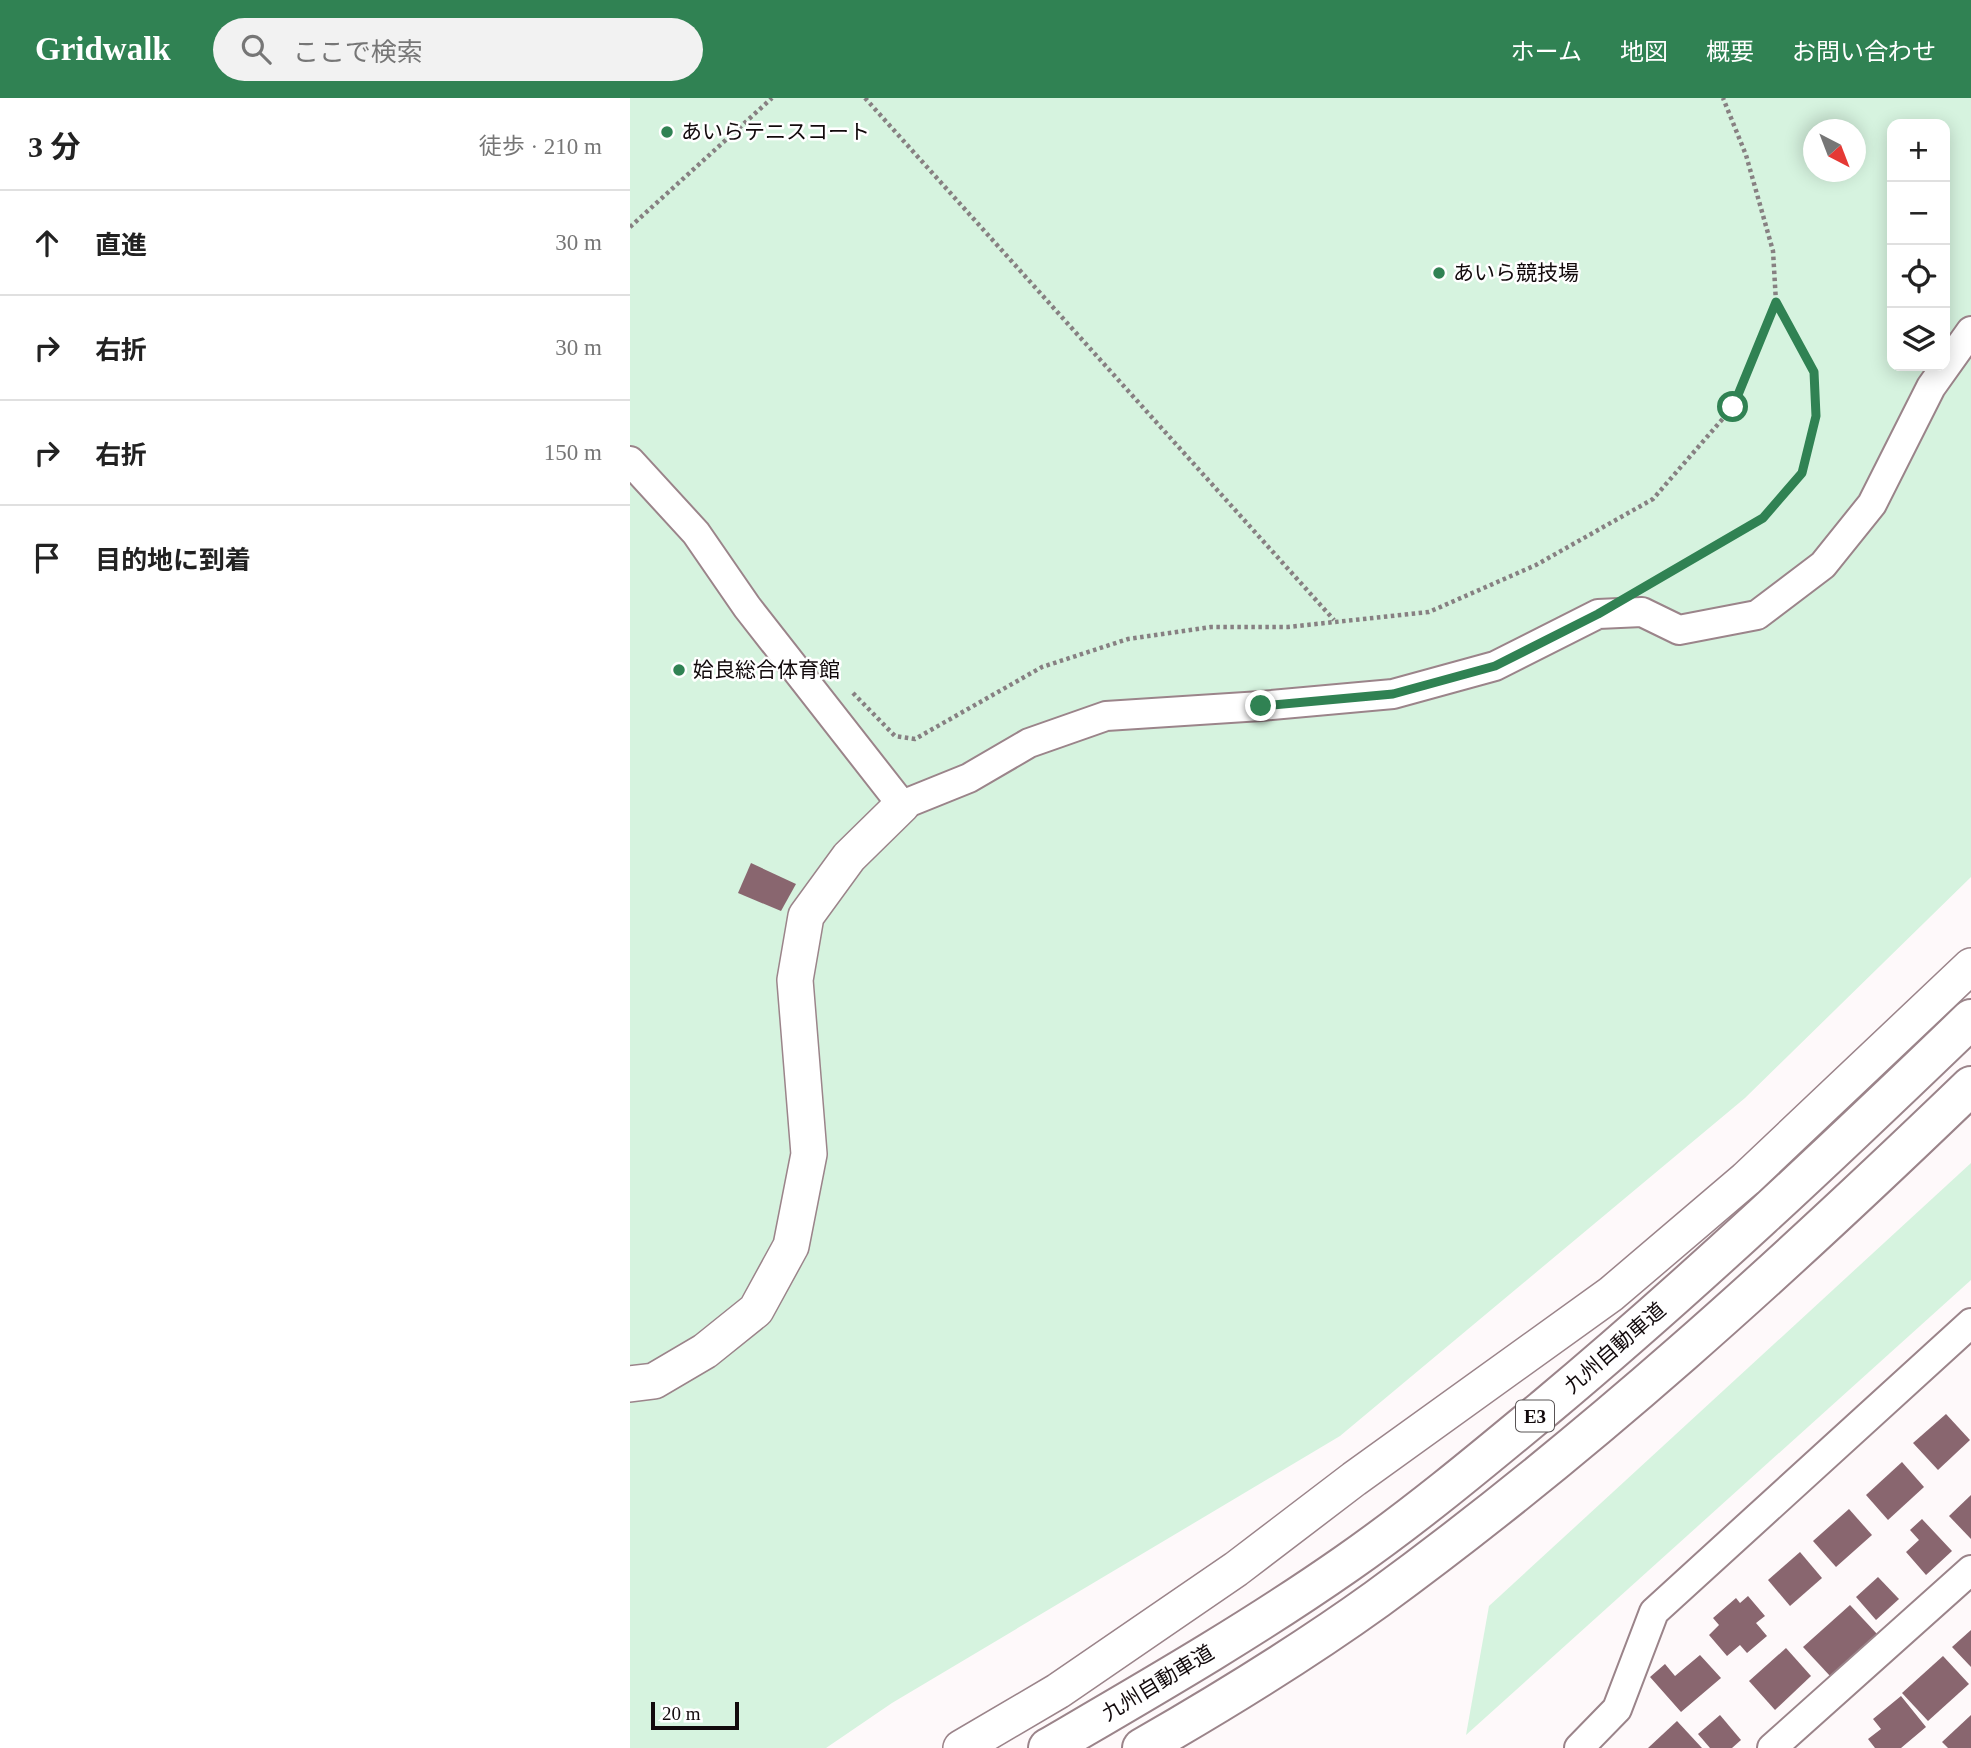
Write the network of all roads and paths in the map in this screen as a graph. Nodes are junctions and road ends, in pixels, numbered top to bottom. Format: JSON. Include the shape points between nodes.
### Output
{"nodes":[{"id":1,"x":772,"y":98,"type":"edge"},
{"id":2,"x":865,"y":98,"type":"edge"},
{"id":3,"x":1723,"y":98,"type":"edge"},
{"id":4,"x":630,"y":228,"type":"edge"},
{"id":5,"x":1776,"y":302,"type":"junction"},
{"id":6,"x":1971,"y":331,"type":"edge"},
{"id":7,"x":630,"y":461,"type":"edge"},
{"id":8,"x":1645,"y":587,"type":"dead end"},
{"id":9,"x":1335,"y":620,"type":"junction"},
{"id":10,"x":849,"y":689,"type":"dead end"},
{"id":11,"x":902,"y":806,"type":"junction"},
{"id":12,"x":1971,"y":966,"type":"edge"},
{"id":13,"x":1971,"y":1019,"type":"edge"},
{"id":14,"x":1971,"y":1086,"type":"edge"},
{"id":15,"x":1971,"y":1323,"type":"edge"},
{"id":16,"x":630,"y":1384,"type":"edge"},
{"id":17,"x":1971,"y":1570,"type":"edge"},
{"id":18,"x":961,"y":1748,"type":"edge"},
{"id":19,"x":1048,"y":1748,"type":"edge"},
{"id":20,"x":1142,"y":1748,"type":"edge"},
{"id":21,"x":1579,"y":1748,"type":"edge"},
{"id":22,"x":1772,"y":1748,"type":"edge"}],
"edges":[{"from":1,"to":4,"type":"path"},
{"from":2,"to":9,"type":"path"},
{"from":3,"to":5,"type":"path","via":[[1746,155],[1773,251]]},
{"from":5,"to":8,"type":"path","via":[[1814,372],[1816,416],[1802,473],[1763,518]]},
{"from":5,"to":9,"type":"path","via":[[1733,407],[1653,499],[1536,565],[1429,612]]},
{"from":6,"to":11,"type":"street","via":[[1931,387],[1872,504],[1823,565],[1757,615],[1679,630],[1642,612],[1598,614],[1495,666],[1393,694],[1106,716],[1029,743],[969,778]]},
{"from":7,"to":11,"type":"street","via":[[696,533],[747,607]]},
{"from":9,"to":10,"type":"path","via":[[1287,627],[1211,627],[1128,639],[1041,667],[915,739],[895,736]]},
{"from":11,"to":16,"type":"street","via":[[849,856],[806,916],[795,980],[809,1154],[791,1245],[756,1310],[705,1351],[654,1381]]},
{"from":12,"to":18,"type":"street","via":[[1746,1179],[1611,1294],[1225,1576],[1058,1691]]},
{"from":13,"to":19,"type":"highway","name":"九州自動車道","number":"E3","via":[[1755,1224],[1488,1456],[1346,1563],[1199,1660]]},
{"from":14,"to":20,"type":"highway","number":"E3","via":[[1784,1261],[1515,1494],[1375,1600],[1221,1703]]},
{"from":15,"to":21,"type":"street","via":[[1654,1612],[1617,1709]]},
{"from":17,"to":22,"type":"street"}]}
